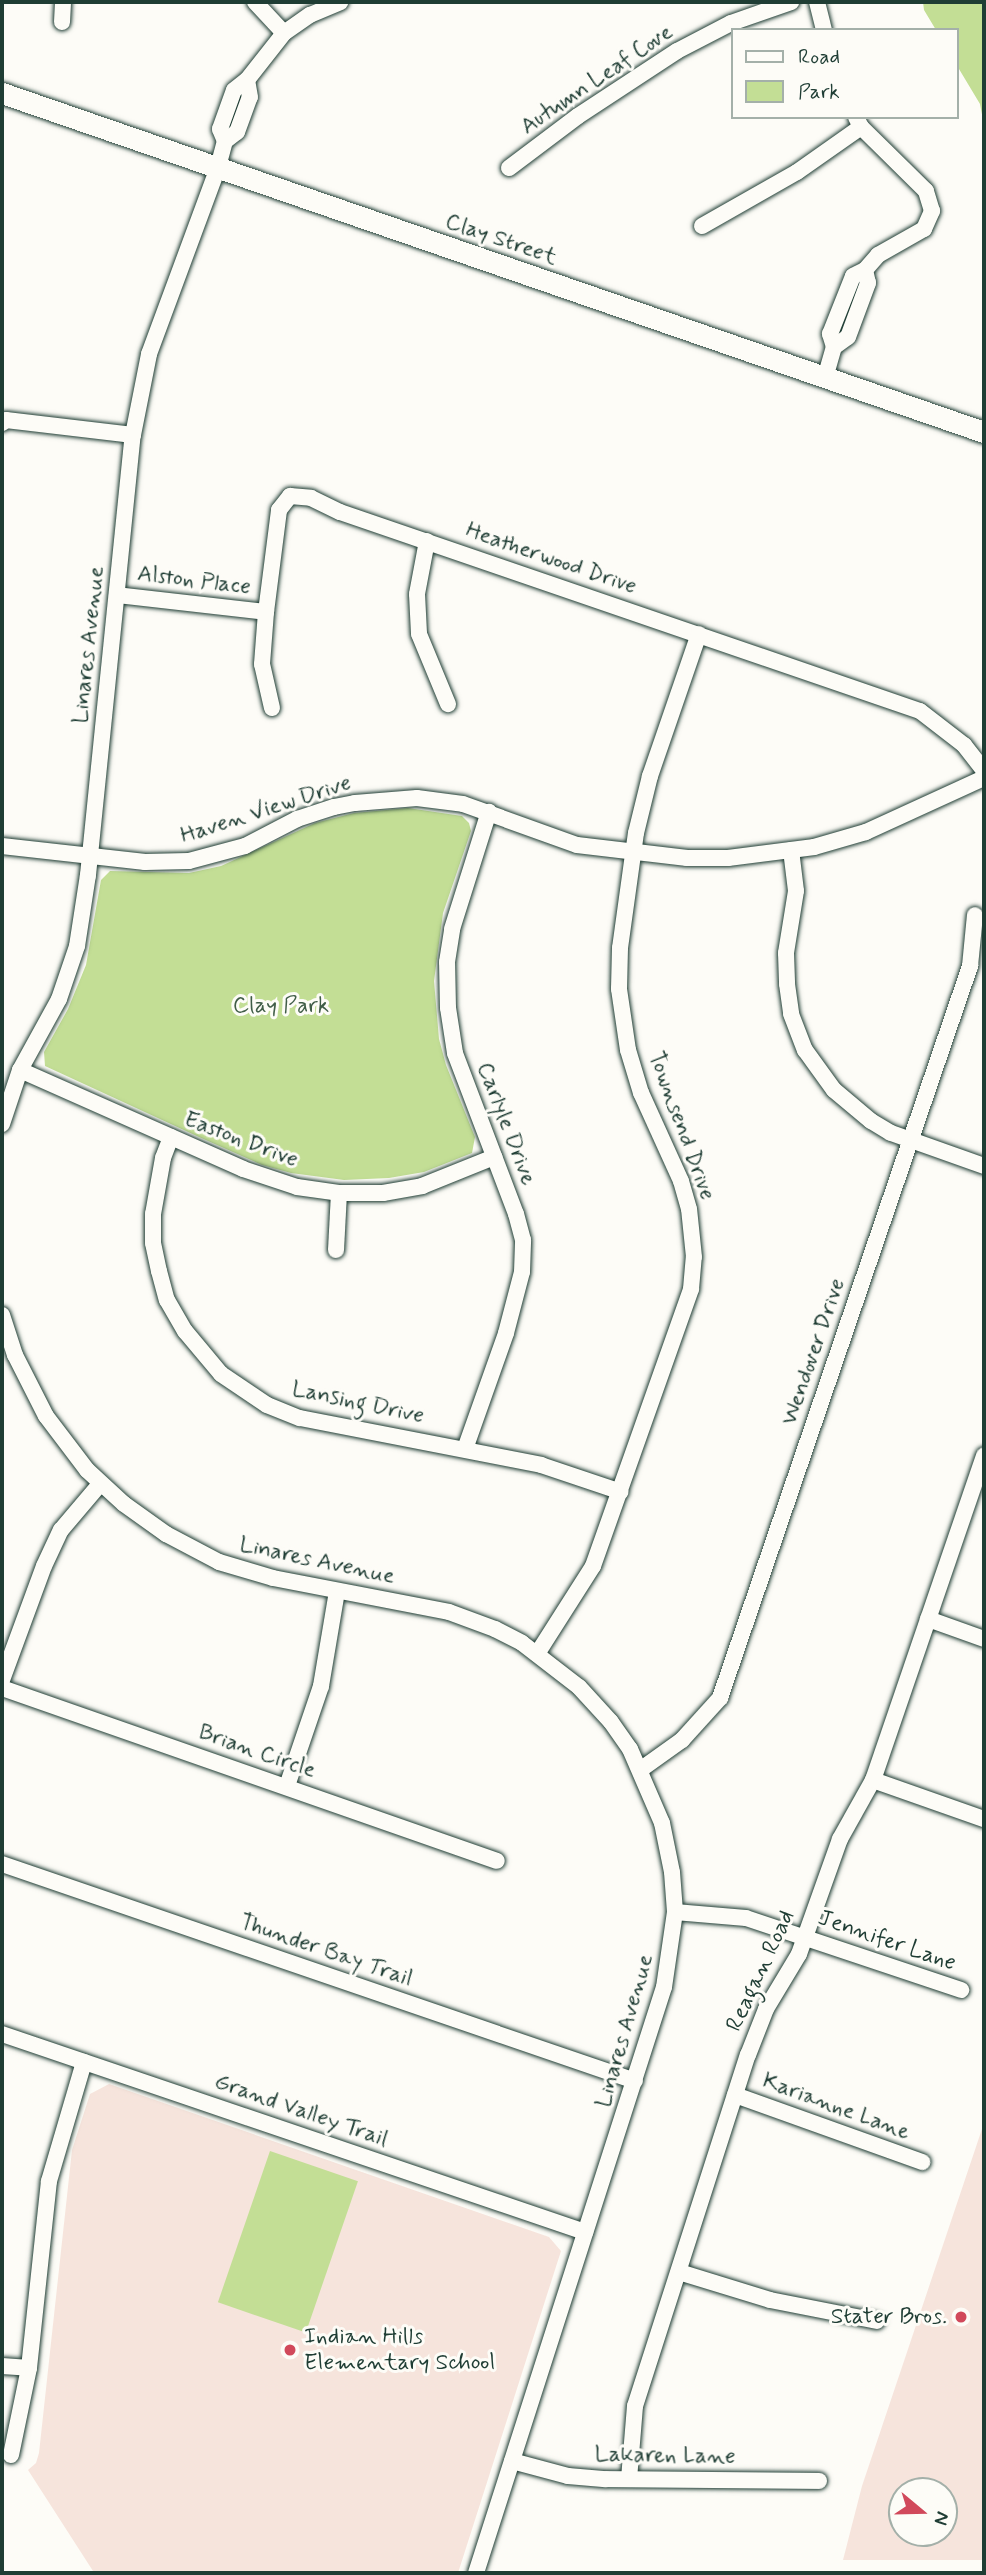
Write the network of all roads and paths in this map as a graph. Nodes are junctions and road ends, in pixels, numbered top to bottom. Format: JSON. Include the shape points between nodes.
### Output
{"nodes":[{"id":1,"x":63,"y":2,"type":"edge"},
{"id":2,"x":255,"y":2,"type":"edge"},
{"id":3,"x":340,"y":2,"type":"edge"},
{"id":4,"x":791,"y":2,"type":"edge"},
{"id":5,"x":817,"y":2,"type":"edge"},
{"id":6,"x":62,"y":22,"type":"dead end"},
{"id":7,"x":824,"y":28,"type":"edge"},
{"id":8,"x":284,"y":33,"type":"junction"},
{"id":9,"x":2,"y":93,"type":"edge"},
{"id":10,"x":859,"y":122,"type":"edge"},
{"id":11,"x":218,"y":167,"type":"junction"},
{"id":12,"x":509,"y":169,"type":"dead end"},
{"id":13,"x":702,"y":226,"type":"dead end"},
{"id":14,"x":825,"y":378,"type":"junction"},
{"id":15,"x":2,"y":423,"type":"edge"},
{"id":16,"x":984,"y":432,"type":"edge"},
{"id":17,"x":133,"y":435,"type":"junction"},
{"id":18,"x":427,"y":541,"type":"junction"},
{"id":19,"x":117,"y":595,"type":"junction"},
{"id":20,"x":266,"y":612,"type":"junction"},
{"id":21,"x":699,"y":634,"type":"junction"},
{"id":22,"x":447,"y":705,"type":"dead end"},
{"id":23,"x":272,"y":708,"type":"dead end"},
{"id":24,"x":984,"y":771,"type":"edge"},
{"id":25,"x":984,"y":778,"type":"edge"},
{"id":26,"x":489,"y":812,"type":"junction"},
{"id":27,"x":2,"y":846,"type":"edge"},
{"id":28,"x":791,"y":850,"type":"junction"},
{"id":29,"x":633,"y":852,"type":"junction"},
{"id":30,"x":90,"y":856,"type":"junction"},
{"id":31,"x":975,"y":915,"type":"dead end"},
{"id":32,"x":20,"y":1070,"type":"junction"},
{"id":33,"x":2,"y":1124,"type":"edge"},
{"id":34,"x":171,"y":1138,"type":"junction"},
{"id":35,"x":910,"y":1140,"type":"junction"},
{"id":36,"x":494,"y":1157,"type":"junction"},
{"id":37,"x":984,"y":1166,"type":"edge"},
{"id":38,"x":339,"y":1193,"type":"junction"},
{"id":39,"x":336,"y":1250,"type":"dead end"},
{"id":40,"x":2,"y":1315,"type":"edge"},
{"id":41,"x":465,"y":1449,"type":"junction"},
{"id":42,"x":984,"y":1457,"type":"edge"},
{"id":43,"x":100,"y":1484,"type":"junction"},
{"id":44,"x":621,"y":1492,"type":"junction"},
{"id":45,"x":337,"y":1591,"type":"junction"},
{"id":46,"x":928,"y":1619,"type":"junction"},
{"id":47,"x":984,"y":1639,"type":"edge"},
{"id":48,"x":537,"y":1654,"type":"junction"},
{"id":49,"x":2,"y":1680,"type":"edge"},
{"id":50,"x":2,"y":1688,"type":"edge"},
{"id":51,"x":640,"y":1770,"type":"junction"},
{"id":52,"x":873,"y":1780,"type":"junction"},
{"id":53,"x":287,"y":1786,"type":"junction"},
{"id":54,"x":984,"y":1819,"type":"edge"},
{"id":55,"x":497,"y":1861,"type":"dead end"},
{"id":56,"x":2,"y":1864,"type":"edge"},
{"id":57,"x":675,"y":1912,"type":"junction"},
{"id":58,"x":805,"y":1937,"type":"junction"},
{"id":59,"x":961,"y":1990,"type":"dead end"},
{"id":60,"x":2,"y":2034,"type":"edge"},
{"id":61,"x":84,"y":2062,"type":"junction"},
{"id":62,"x":635,"y":2081,"type":"junction"},
{"id":63,"x":735,"y":2095,"type":"junction"},
{"id":64,"x":922,"y":2162,"type":"dead end"},
{"id":65,"x":585,"y":2232,"type":"junction"},
{"id":66,"x":679,"y":2272,"type":"junction"},
{"id":67,"x":877,"y":2321,"type":"dead end"},
{"id":68,"x":2,"y":2366,"type":"edge"},
{"id":69,"x":29,"y":2368,"type":"junction"},
{"id":70,"x":12,"y":2455,"type":"dead end"},
{"id":71,"x":512,"y":2461,"type":"junction"},
{"id":72,"x":629,"y":2479,"type":"junction"},
{"id":73,"x":819,"y":2481,"type":"dead end"},
{"id":74,"x":476,"y":2573,"type":"edge"}],
"edges":[{"from":1,"to":6,"type":"street"},
{"from":2,"to":8,"type":"street"},
{"from":3,"to":8,"type":"street","name":"Linares Avenue"},
{"from":4,"to":12,"type":"street","name":"Autumn Leaf Cove","via":[[731,23],[677,51],[578,116]]},
{"from":5,"to":7,"type":"street"},
{"from":8,"to":11,"type":"street","name":"Linares Avenue","via":[[234,90],[219,129],[225,141]]},
{"from":9,"to":11,"type":"main road","name":"Clay Street"},
{"from":10,"to":13,"type":"street","via":[[797,172]]},
{"from":10,"to":14,"type":"street","via":[[926,191],[932,211],[924,229],[878,254],[853,276],[830,334],[834,347]]},
{"from":11,"to":14,"type":"main road","name":"Clay Street"},
{"from":11,"to":17,"type":"street","name":"Linares Avenue","via":[[149,354]]},
{"from":14,"to":16,"type":"main road","name":"Clay Street"},
{"from":15,"to":17,"type":"street"},
{"from":17,"to":19,"type":"street","name":"Linares Avenue"},
{"from":18,"to":20,"type":"street","name":"Heatherwood Drive","via":[[310,498],[290,496],[279,510]]},
{"from":18,"to":21,"type":"street","name":"Heatherwood Drive"},
{"from":18,"to":22,"type":"street","via":[[417,594],[419,634]]},
{"from":19,"to":20,"type":"street","name":"Alston Place"},
{"from":19,"to":30,"type":"street","name":"Linares Avenue"},
{"from":20,"to":23,"type":"street","name":"Heatherwood Drive","via":[[262,664]]},
{"from":21,"to":24,"type":"street","name":"Heatherwood Drive","via":[[920,711],[964,745]]},
{"from":21,"to":29,"type":"street","name":"Townsend Drive","via":[[650,776]]},
{"from":25,"to":28,"type":"street","name":"Haven View Drive","via":[[866,832]]},
{"from":26,"to":29,"type":"street","name":"Haven View Drive","via":[[577,845]]},
{"from":26,"to":30,"type":"street","name":"Haven View Drive","via":[[417,798],[355,803],[297,819],[245,846],[190,862]]},
{"from":26,"to":36,"type":"street","name":"Carlyle Drive","via":[[462,891],[447,962],[455,1053]]},
{"from":27,"to":30,"type":"street","name":"Haven View Drive"},
{"from":28,"to":29,"type":"street","name":"Haven View Drive","via":[[728,858]]},
{"from":28,"to":35,"type":"street","via":[[796,891],[786,953],[787,984],[802,1041],[823,1077],[846,1102],[871,1121]]},
{"from":29,"to":44,"type":"street","name":"Townsend Drive","via":[[620,948],[623,1020],[641,1093],[686,1200],[694,1258],[691,1289]]},
{"from":30,"to":32,"type":"street","name":"Linares Avenue","via":[[70,973]]},
{"from":31,"to":35,"type":"street","name":"Wendover Drive","via":[[971,965]]},
{"from":32,"to":33,"type":"street","name":"Linares Avenue"},
{"from":32,"to":34,"type":"street","name":"Easton Drive"},
{"from":34,"to":38,"type":"street","name":"Easton Drive","via":[[271,1180]]},
{"from":34,"to":41,"type":"street","name":"Lansing Drive","via":[[156,1186],[153,1243],[167,1300],[215,1367],[267,1405],[300,1418]]},
{"from":35,"to":37,"type":"street"},
{"from":35,"to":51,"type":"street","name":"Wendover Drive","via":[[720,1698],[682,1740]]},
{"from":36,"to":38,"type":"street","name":"Easton Drive","via":[[422,1186],[383,1193]]},
{"from":36,"to":41,"type":"street","name":"Carlyle Drive","via":[[523,1240],[522,1272]]},
{"from":38,"to":39,"type":"street"},
{"from":40,"to":43,"type":"street","name":"Linares Avenue","via":[[15,1355],[46,1416]]},
{"from":41,"to":44,"type":"street","name":"Lansing Drive","via":[[541,1465]]},
{"from":42,"to":46,"type":"street","name":"Reagan Road"},
{"from":43,"to":45,"type":"street","name":"Linares Avenue","via":[[155,1527],[219,1562]]},
{"from":43,"to":49,"type":"street","via":[[61,1530]]},
{"from":44,"to":48,"type":"street","name":"Townsend Drive","via":[[593,1566]]},
{"from":45,"to":48,"type":"street","name":"Linares Avenue","via":[[449,1612],[495,1629]]},
{"from":45,"to":53,"type":"street","via":[[321,1686]]},
{"from":46,"to":47,"type":"street"},
{"from":46,"to":52,"type":"street","name":"Reagan Road"},
{"from":48,"to":51,"type":"street","name":"Linares Avenue","via":[[599,1707]]},
{"from":50,"to":53,"type":"street","name":"Brian Circle"},
{"from":51,"to":57,"type":"street","name":"Linares Avenue","via":[[662,1823]]},
{"from":52,"to":54,"type":"street"},
{"from":52,"to":58,"type":"street","name":"Reagan Road","via":[[836,1850]]},
{"from":53,"to":55,"type":"street","name":"Brian Circle"},
{"from":56,"to":62,"type":"street","name":"Thunder Bay Trail"},
{"from":57,"to":58,"type":"street","name":"Jennifer Lane","via":[[727,1914]]},
{"from":57,"to":62,"type":"street","name":"Linares Avenue","via":[[664,1987]]},
{"from":58,"to":59,"type":"street","name":"Jennifer Lane"},
{"from":58,"to":63,"type":"street","name":"Reagan Road","via":[[760,2020]]},
{"from":60,"to":61,"type":"street","name":"Grand Valley Trail"},
{"from":61,"to":65,"type":"street","name":"Grand Valley Trail"},
{"from":61,"to":69,"type":"street","via":[[49,2181]]},
{"from":62,"to":65,"type":"street","name":"Linares Avenue"},
{"from":63,"to":64,"type":"street","name":"Karianne Lane"},
{"from":63,"to":66,"type":"street","name":"Reagan Road"},
{"from":65,"to":71,"type":"street","name":"Linares Avenue"},
{"from":66,"to":67,"type":"street","via":[[771,2300]]},
{"from":66,"to":72,"type":"street","name":"Reagan Road","via":[[635,2406]]},
{"from":68,"to":69,"type":"street"},
{"from":69,"to":70,"type":"street"},
{"from":71,"to":72,"type":"street","name":"Lakaren Lane","via":[[568,2476]]},
{"from":71,"to":74,"type":"street","name":"Linares Avenue"},
{"from":72,"to":73,"type":"street","name":"Lakaren Lane"}]}
